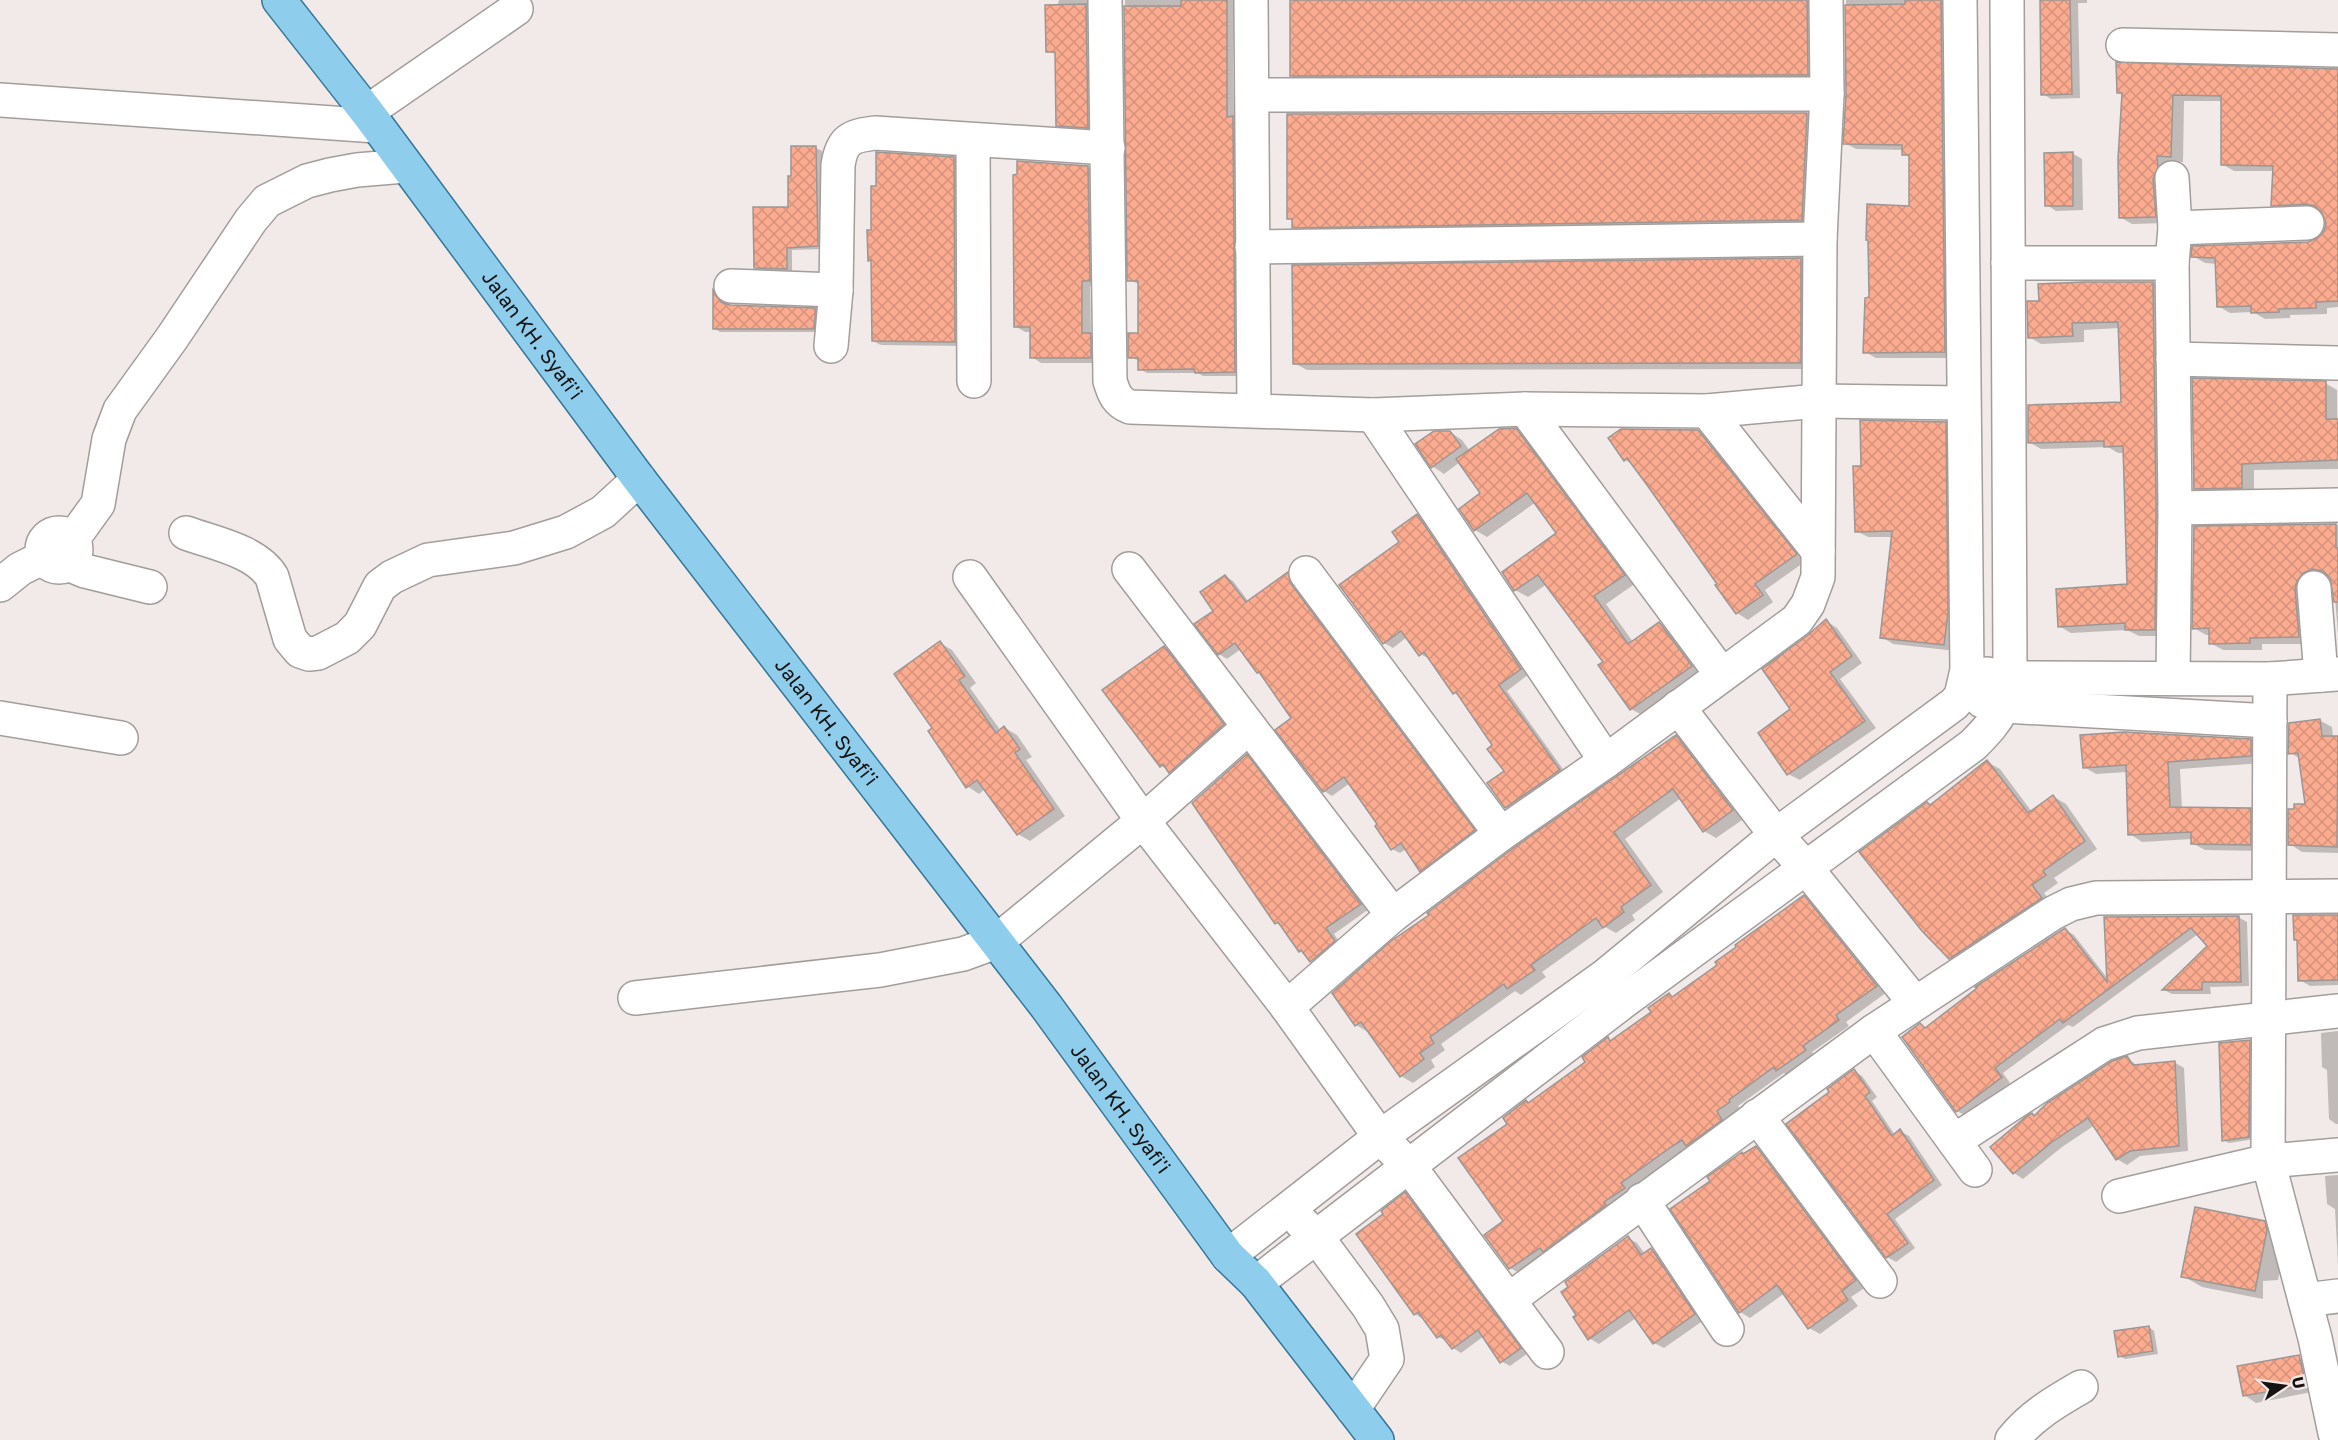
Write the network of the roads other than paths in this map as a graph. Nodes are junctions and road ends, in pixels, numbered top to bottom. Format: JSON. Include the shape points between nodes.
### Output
{"nodes":[{"id":1,"x":279,"y":0,"type":"edge"},
{"id":2,"x":1105,"y":0,"type":"edge"},
{"id":3,"x":1251,"y":0,"type":"edge"},
{"id":4,"x":1826,"y":0,"type":"edge"},
{"id":5,"x":1960,"y":0,"type":"edge"},
{"id":6,"x":2007,"y":0,"type":"edge"},
{"id":7,"x":516,"y":9,"type":"dead end"},
{"id":8,"x":2123,"y":45,"type":"dead end"},
{"id":9,"x":2338,"y":50,"type":"edge"},
{"id":10,"x":1827,"y":94,"type":"junction"},
{"id":11,"x":1252,"y":95,"type":"junction"},
{"id":12,"x":0,"y":100,"type":"edge"},
{"id":13,"x":371,"y":119,"type":"junction"},
{"id":14,"x":973,"y":140,"type":"junction"},
{"id":15,"x":1108,"y":148,"type":"junction"},
{"id":16,"x":405,"y":166,"type":"junction"},
{"id":17,"x":2172,"y":178,"type":"dead end"},
{"id":18,"x":2307,"y":223,"type":"dead end"},
{"id":19,"x":2175,"y":228,"type":"junction"},
{"id":20,"x":1820,"y":239,"type":"junction"},
{"id":21,"x":1252,"y":248,"type":"junction"},
{"id":22,"x":2008,"y":263,"type":"junction"},
{"id":23,"x":2172,"y":263,"type":"junction"},
{"id":24,"x":730,"y":286,"type":"dead end"},
{"id":25,"x":836,"y":290,"type":"junction"},
{"id":26,"x":1962,"y":307,"type":"junction"},
{"id":27,"x":2008,"y":307,"type":"junction"},
{"id":28,"x":831,"y":346,"type":"dead end"},
{"id":29,"x":2173,"y":359,"type":"junction"},
{"id":30,"x":2337,"y":363,"type":"edge"},
{"id":31,"x":975,"y":381,"type":"dead end"},
{"id":32,"x":1818,"y":401,"type":"junction"},
{"id":33,"x":1963,"y":403,"type":"junction"},
{"id":34,"x":1524,"y":409,"type":"junction"},
{"id":35,"x":1254,"y":410,"type":"junction"},
{"id":36,"x":1707,"y":411,"type":"junction"},
{"id":37,"x":1374,"y":415,"type":"junction"},
{"id":38,"x":639,"y":479,"type":"junction"},
{"id":39,"x":2338,"y":505,"type":"edge"},
{"id":40,"x":2175,"y":508,"type":"junction"},
{"id":41,"x":186,"y":532,"type":"dead end"},
{"id":42,"x":1818,"y":551,"type":"junction"},
{"id":43,"x":61,"y":554,"type":"junction"},
{"id":44,"x":1129,"y":569,"type":"dead end"},
{"id":45,"x":1306,"y":573,"type":"dead end"},
{"id":46,"x":970,"y":577,"type":"dead end"},
{"id":47,"x":0,"y":585,"type":"edge"},
{"id":48,"x":150,"y":587,"type":"dead end"},
{"id":49,"x":2314,"y":588,"type":"dead end"},
{"id":50,"x":2330,"y":674,"type":"edge"},
{"id":51,"x":1722,"y":675,"type":"junction"},
{"id":52,"x":2173,"y":678,"type":"junction"},
{"id":53,"x":2270,"y":679,"type":"junction"},
{"id":54,"x":1964,"y":683,"type":"junction"},
{"id":55,"x":2007,"y":692,"type":"junction"},
{"id":56,"x":1678,"y":708,"type":"junction"},
{"id":57,"x":0,"y":718,"type":"edge"},
{"id":58,"x":2270,"y":721,"type":"junction"},
{"id":59,"x":1249,"y":727,"type":"junction"},
{"id":60,"x":121,"y":738,"type":"dead end"},
{"id":61,"x":1606,"y":761,"type":"junction"},
{"id":62,"x":1143,"y":821,"type":"junction"},
{"id":63,"x":1501,"y":834,"type":"junction"},
{"id":64,"x":1776,"y":835,"type":"junction"},
{"id":65,"x":1806,"y":868,"type":"junction"},
{"id":66,"x":2338,"y":896,"type":"edge"},
{"id":67,"x":2268,"y":898,"type":"junction"},
{"id":68,"x":1393,"y":915,"type":"junction"},
{"id":69,"x":996,"y":942,"type":"junction"},
{"id":70,"x":1614,"y":989,"type":"junction"},
{"id":71,"x":635,"y":998,"type":"dead end"},
{"id":72,"x":1915,"y":1003,"type":"junction"},
{"id":73,"x":1287,"y":1007,"type":"junction"},
{"id":74,"x":2338,"y":1011,"type":"edge"},
{"id":75,"x":2269,"y":1019,"type":"junction"},
{"id":76,"x":1874,"y":1031,"type":"junction"},
{"id":77,"x":1757,"y":1116,"type":"junction"},
{"id":78,"x":1380,"y":1137,"type":"junction"},
{"id":79,"x":1954,"y":1141,"type":"junction"},
{"id":80,"x":2338,"y":1155,"type":"edge"},
{"id":81,"x":2268,"y":1161,"type":"junction"},
{"id":82,"x":1409,"y":1166,"type":"junction"},
{"id":83,"x":1975,"y":1170,"type":"dead end"},
{"id":84,"x":2119,"y":1196,"type":"dead end"},
{"id":85,"x":1642,"y":1200,"type":"junction"},
{"id":86,"x":1288,"y":1211,"type":"junction"},
{"id":87,"x":1316,"y":1236,"type":"junction"},
{"id":88,"x":1228,"y":1256,"type":"junction"},
{"id":89,"x":1880,"y":1281,"type":"dead end"},
{"id":90,"x":1256,"y":1283,"type":"junction"},
{"id":91,"x":2338,"y":1296,"type":"edge"},
{"id":92,"x":1510,"y":1299,"type":"junction"},
{"id":93,"x":2305,"y":1300,"type":"junction"},
{"id":94,"x":1726,"y":1329,"type":"dead end"},
{"id":95,"x":1547,"y":1352,"type":"dead end"},
{"id":96,"x":2081,"y":1387,"type":"dead end"},
{"id":97,"x":1353,"y":1409,"type":"junction"},
{"id":98,"x":2335,"y":1433,"type":"dead end"},
{"id":99,"x":1377,"y":1440,"type":"edge"},
{"id":100,"x":2012,"y":1440,"type":"edge"}],
"edges":[{"from":1,"to":13,"type":"main road","name":"Jalan KH. Syafi'i"},
{"from":2,"to":15,"type":"street"},
{"from":3,"to":11,"type":"street"},
{"from":4,"to":10,"type":"street"},
{"from":5,"to":26,"type":"street"},
{"from":6,"to":22,"type":"street"},
{"from":7,"to":13,"type":"street"},
{"from":8,"to":9,"type":"street"},
{"from":10,"to":11,"type":"street"},
{"from":10,"to":20,"type":"street"},
{"from":11,"to":21,"type":"street"},
{"from":12,"to":13,"type":"street"},
{"from":13,"to":16,"type":"main road","name":"Jalan KH. Syafi'i"},
{"from":14,"to":15,"type":"street"},
{"from":14,"to":25,"type":"street","via":[[875,134],[854,136],[845,143],[838,165]]},
{"from":14,"to":31,"type":"street"},
{"from":15,"to":35,"type":"street","via":[[1113,392],[1130,407]]},
{"from":16,"to":38,"type":"main road","name":"Jalan KH. Syafi'i"},
{"from":16,"to":43,"type":"street","via":[[330,175],[307,181],[267,201],[120,410],[109,439],[98,504]]},
{"from":17,"to":19,"type":"street"},
{"from":18,"to":19,"type":"street"},
{"from":19,"to":23,"type":"street"},
{"from":20,"to":21,"type":"street"},
{"from":20,"to":32,"type":"street"},
{"from":21,"to":35,"type":"street"},
{"from":22,"to":23,"type":"street"},
{"from":22,"to":27,"type":"street"},
{"from":23,"to":29,"type":"street"},
{"from":24,"to":25,"type":"street"},
{"from":25,"to":28,"type":"street"},
{"from":26,"to":27,"type":"street"},
{"from":26,"to":33,"type":"street"},
{"from":27,"to":55,"type":"street"},
{"from":29,"to":30,"type":"street"},
{"from":29,"to":40,"type":"street"},
{"from":32,"to":33,"type":"street"},
{"from":32,"to":36,"type":"street"},
{"from":32,"to":42,"type":"street"},
{"from":33,"to":54,"type":"street"},
{"from":34,"to":36,"type":"street"},
{"from":34,"to":37,"type":"street"},
{"from":34,"to":51,"type":"street"},
{"from":35,"to":37,"type":"street"},
{"from":36,"to":42,"type":"street"},
{"from":37,"to":61,"type":"street"},
{"from":38,"to":41,"type":"street","via":[[603,512],[566,532],[514,548],[428,560],[392,577],[380,586],[360,626],[326,650],[309,654],[300,651],[290,639],[267,568],[254,558]]},
{"from":38,"to":69,"type":"main road","name":"Jalan KH. Syafi'i"},
{"from":39,"to":40,"type":"street"},
{"from":40,"to":52,"type":"street"},
{"from":42,"to":51,"type":"street","via":[[1814,592],[1797,620]]},
{"from":43,"to":47,"type":"street","via":[[20,569]]},
{"from":43,"to":48,"type":"street","via":[[85,571]]},
{"from":44,"to":59,"type":"street"},
{"from":45,"to":63,"type":"street"},
{"from":46,"to":62,"type":"street"},
{"from":49,"to":50,"type":"street"},
{"from":50,"to":53,"type":"street"},
{"from":51,"to":56,"type":"street"},
{"from":52,"to":53,"type":"street"},
{"from":52,"to":55,"type":"street"},
{"from":53,"to":58,"type":"street"},
{"from":54,"to":55,"type":"street"},
{"from":54,"to":64,"type":"street","via":[[1954,704]]},
{"from":55,"to":58,"type":"street"},
{"from":55,"to":65,"type":"street","via":[[1999,717],[1973,745]]},
{"from":56,"to":61,"type":"street"},
{"from":56,"to":64,"type":"street"},
{"from":57,"to":60,"type":"street"},
{"from":58,"to":67,"type":"street"},
{"from":59,"to":62,"type":"street"},
{"from":59,"to":68,"type":"street"},
{"from":61,"to":63,"type":"street"},
{"from":62,"to":69,"type":"street"},
{"from":62,"to":73,"type":"street"},
{"from":63,"to":68,"type":"street"},
{"from":64,"to":65,"type":"street"},
{"from":64,"to":70,"type":"street"},
{"from":65,"to":70,"type":"street"},
{"from":65,"to":72,"type":"street"},
{"from":66,"to":67,"type":"street"},
{"from":67,"to":72,"type":"street","via":[[2083,901],[2053,913]]},
{"from":67,"to":75,"type":"street"},
{"from":68,"to":73,"type":"street"},
{"from":69,"to":71,"type":"street","via":[[963,954],[880,970]]},
{"from":69,"to":88,"type":"main road","name":"Jalan KH. Syafi'i"},
{"from":70,"to":78,"type":"street"},
{"from":70,"to":82,"type":"street"},
{"from":72,"to":76,"type":"street"},
{"from":73,"to":78,"type":"street"},
{"from":74,"to":75,"type":"street"},
{"from":75,"to":79,"type":"street","via":[[2120,1037]]},
{"from":75,"to":81,"type":"street"},
{"from":76,"to":77,"type":"street"},
{"from":76,"to":79,"type":"street"},
{"from":77,"to":85,"type":"street"},
{"from":77,"to":89,"type":"street"},
{"from":78,"to":82,"type":"street"},
{"from":78,"to":86,"type":"street"},
{"from":79,"to":83,"type":"street"},
{"from":80,"to":81,"type":"street"},
{"from":81,"to":84,"type":"street"},
{"from":81,"to":93,"type":"street"},
{"from":82,"to":87,"type":"street"},
{"from":82,"to":92,"type":"street"},
{"from":85,"to":92,"type":"street"},
{"from":85,"to":94,"type":"street"},
{"from":86,"to":87,"type":"street"},
{"from":86,"to":88,"type":"street"},
{"from":87,"to":90,"type":"street"},
{"from":87,"to":97,"type":"street","via":[[1368,1306],[1386,1344],[1387,1359]]},
{"from":88,"to":90,"type":"main road","name":"Jalan KH. Syafi'i"},
{"from":90,"to":97,"type":"main road","name":"Jalan KH. Syafi'i"},
{"from":91,"to":93,"type":"street"},
{"from":92,"to":95,"type":"street"},
{"from":93,"to":98,"type":"street"},
{"from":96,"to":100,"type":"street","via":[[2045,1407]]},
{"from":97,"to":99,"type":"main road","name":"Jalan KH. Syafi'i"}]}
